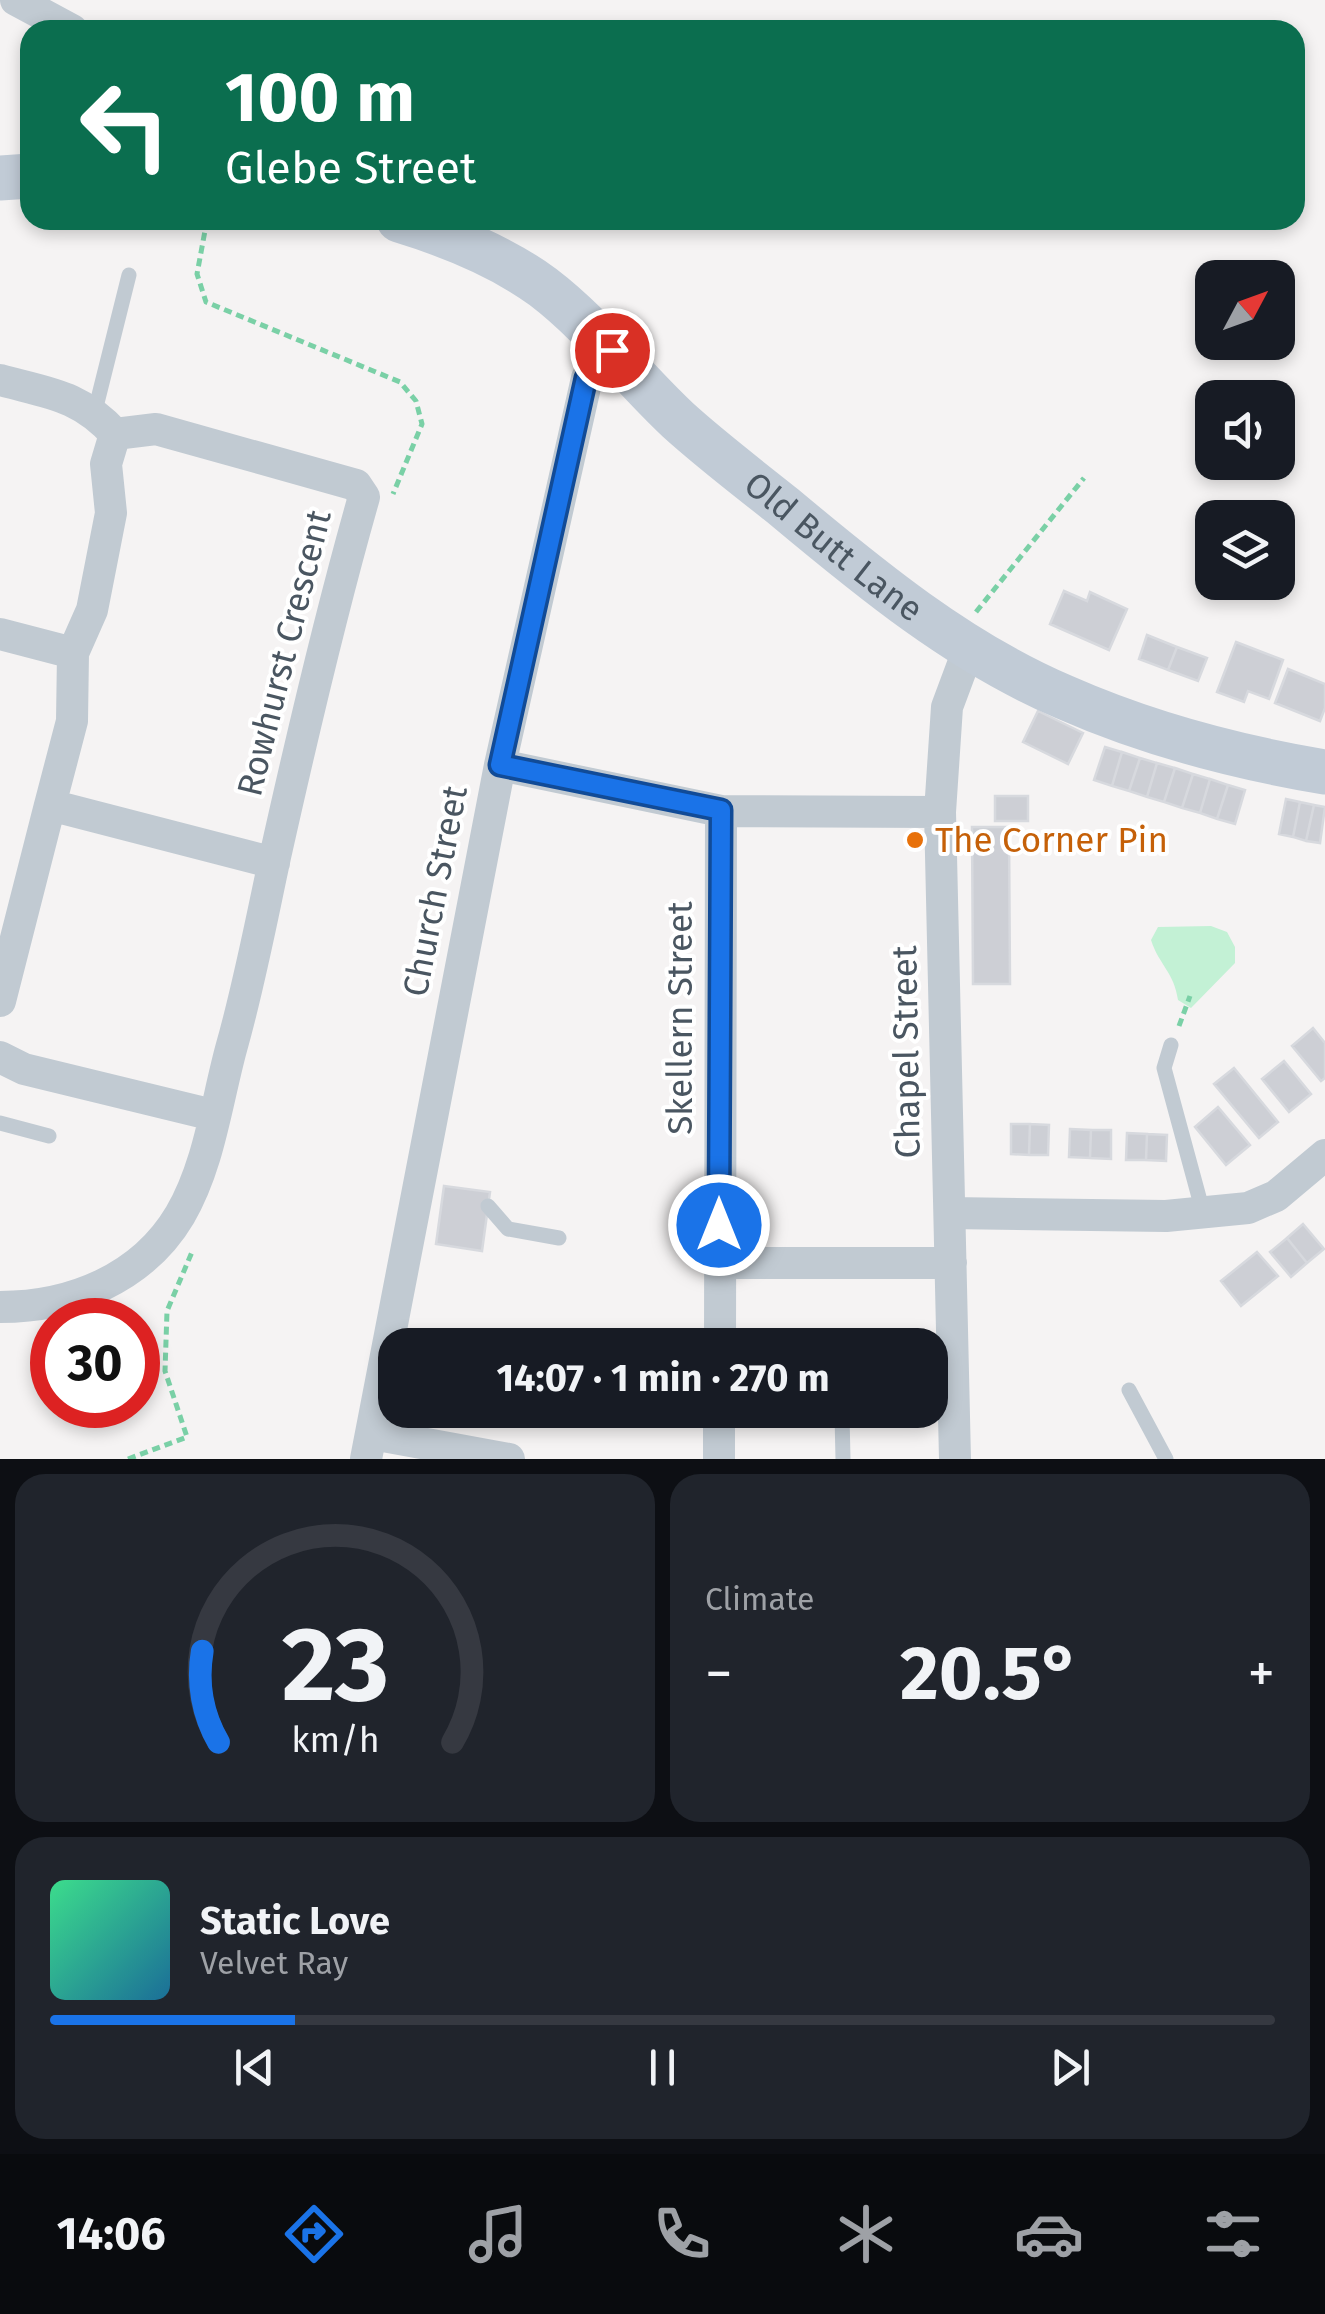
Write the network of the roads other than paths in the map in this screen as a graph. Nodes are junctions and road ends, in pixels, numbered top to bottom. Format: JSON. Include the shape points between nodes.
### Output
{"nodes":[{"id":1,"x":16,"y":0,"type":"edge"},
{"id":2,"x":53,"y":20,"type":"edge"},
{"id":3,"x":433,"y":230,"type":"edge"},
{"id":4,"x":129,"y":275,"type":"dead end"},
{"id":5,"x":612,"y":350,"type":"junction"},
{"id":6,"x":0,"y":380,"type":"edge"},
{"id":7,"x":105,"y":423,"type":"junction"},
{"id":8,"x":0,"y":634,"type":"edge"},
{"id":9,"x":962,"y":643,"type":"junction"},
{"id":10,"x":74,"y":653,"type":"junction"},
{"id":11,"x":500,"y":765,"type":"junction"},
{"id":12,"x":1325,"y":772,"type":"edge"},
{"id":13,"x":50,"y":806,"type":"junction"},
{"id":14,"x":721,"y":810,"type":"junction"},
{"id":15,"x":940,"y":812,"type":"junction"},
{"id":16,"x":274,"y":864,"type":"junction"},
{"id":17,"x":0,"y":1001,"type":"edge"},
{"id":18,"x":1171,"y":1044,"type":"road end"},
{"id":19,"x":0,"y":1058,"type":"edge"},
{"id":20,"x":214,"y":1115,"type":"junction"},
{"id":21,"x":0,"y":1124,"type":"edge"},
{"id":22,"x":49,"y":1136,"type":"dead end"},
{"id":23,"x":1325,"y":1155,"type":"edge"},
{"id":24,"x":488,"y":1206,"type":"dead end"},
{"id":25,"x":950,"y":1212,"type":"junction"},
{"id":26,"x":1203,"y":1212,"type":"junction"},
{"id":27,"x":558,"y":1238,"type":"dead end"},
{"id":28,"x":719,"y":1263,"type":"junction"},
{"id":29,"x":951,"y":1263,"type":"junction"},
{"id":30,"x":0,"y":1307,"type":"edge"},
{"id":31,"x":720,"y":1328,"type":"edge"},
{"id":32,"x":1130,"y":1390,"type":"dead end"},
{"id":33,"x":720,"y":1428,"type":"edge"},
{"id":34,"x":842,"y":1428,"type":"edge"},
{"id":35,"x":369,"y":1446,"type":"edge"},
{"id":36,"x":508,"y":1459,"type":"edge"},
{"id":37,"x":720,"y":1459,"type":"edge"},
{"id":38,"x":843,"y":1459,"type":"edge"},
{"id":39,"x":955,"y":1459,"type":"edge"},
{"id":40,"x":1166,"y":1459,"type":"edge"}],
"edges":[{"from":1,"to":2,"type":"street"},
{"from":3,"to":5,"type":"street","name":"Old Butt Lane","via":[[542,287]]},
{"from":4,"to":7,"type":"lane"},
{"from":5,"to":9,"type":"street","name":"Old Butt Lane","via":[[677,419],[838,552]]},
{"from":5,"to":11,"type":"street","name":"Church Street","via":[[586,378]]},
{"from":6,"to":7,"type":"street","via":[[64,397]]},
{"from":7,"to":10,"type":"street","via":[[110,513],[92,610]]},
{"from":7,"to":16,"type":"street","name":"Rowhurst Crescent","via":[[156,429],[356,486],[364,497],[332,606]]},
{"from":8,"to":10,"type":"street"},
{"from":9,"to":12,"type":"street","name":"Old Butt Lane","via":[[1062,696],[1154,732],[1250,760]]},
{"from":9,"to":15,"type":"street","name":"Chapel Street","via":[[946,708]]},
{"from":10,"to":13,"type":"street","via":[[72,721]]},
{"from":11,"to":14,"type":"street"},
{"from":11,"to":35,"type":"street","name":"Church Street","via":[[424,1196]]},
{"from":13,"to":16,"type":"street"},
{"from":13,"to":17,"type":"street"},
{"from":14,"to":15,"type":"street"},
{"from":14,"to":28,"type":"street","name":"Skellern Street"},
{"from":15,"to":25,"type":"street","name":"Chapel Street"},
{"from":16,"to":20,"type":"street","name":"Rowhurst Crescent"},
{"from":18,"to":26,"type":"lane","via":[[1164,1068]]},
{"from":19,"to":20,"type":"street"},
{"from":20,"to":30,"type":"street","name":"Rowhurst Crescent","via":[[203,1166],[179,1217],[148,1254],[106,1285],[68,1300]]},
{"from":21,"to":22,"type":"lane"},
{"from":23,"to":26,"type":"street","via":[[1276,1196],[1248,1208]]},
{"from":24,"to":27,"type":"lane","via":[[508,1229]]},
{"from":25,"to":26,"type":"street"},
{"from":25,"to":29,"type":"street","name":"Chapel Street"},
{"from":28,"to":29,"type":"street"},
{"from":28,"to":31,"type":"street","name":"Skellern Street"},
{"from":29,"to":39,"type":"street","name":"Chapel Street"},
{"from":32,"to":40,"type":"lane"},
{"from":33,"to":37,"type":"street"},
{"from":34,"to":38,"type":"lane"},
{"from":35,"to":36,"type":"street"}]}
